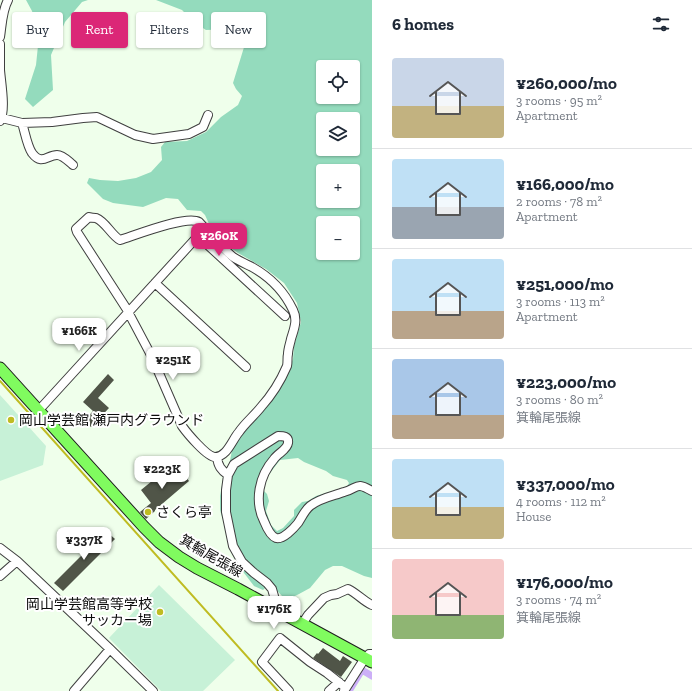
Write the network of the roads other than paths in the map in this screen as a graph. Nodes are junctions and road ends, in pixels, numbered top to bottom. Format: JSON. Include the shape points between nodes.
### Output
{"nodes":[{"id":1,"x":8,"y":0,"type":"edge"},
{"id":2,"x":0,"y":37,"type":"edge"},
{"id":3,"x":0,"y":44,"type":"edge"},
{"id":4,"x":208,"y":115,"type":"dead end"},
{"id":5,"x":1,"y":120,"type":"edge"},
{"id":6,"x":22,"y":123,"type":"junction"},
{"id":7,"x":73,"y":165,"type":"dead end"},
{"id":8,"x":155,"y":283,"type":"junction"},
{"id":9,"x":131,"y":310,"type":"junction"},
{"id":10,"x":285,"y":316,"type":"dead end"},
{"id":11,"x":246,"y":367,"type":"dead end"},
{"id":12,"x":0,"y":368,"type":"edge"},
{"id":13,"x":39,"y":410,"type":"junction"},
{"id":14,"x":217,"y":457,"type":"junction"},
{"id":15,"x":228,"y":475,"type":"junction"},
{"id":16,"x":372,"y":490,"type":"edge"},
{"id":17,"x":0,"y":548,"type":"edge"},
{"id":18,"x":17,"y":561,"type":"junction"},
{"id":19,"x":0,"y":576,"type":"edge"},
{"id":20,"x":372,"y":605,"type":"edge"},
{"id":21,"x":271,"y":607,"type":"junction"},
{"id":22,"x":302,"y":624,"type":"junction"},
{"id":23,"x":110,"y":649,"type":"junction"},
{"id":24,"x":370,"y":658,"type":"edge"},
{"id":25,"x":339,"y":682,"type":"junction"},
{"id":26,"x":345,"y":690,"type":"edge"},
{"id":27,"x":74,"y":691,"type":"edge"},
{"id":28,"x":153,"y":691,"type":"edge"},
{"id":29,"x":289,"y":691,"type":"edge"},
{"id":30,"x":329,"y":691,"type":"edge"}],
"edges":[{"from":1,"to":2,"type":"street"},
{"from":3,"to":5,"type":"street","via":[[3,104]]},
{"from":4,"to":6,"type":"street","via":[[203,127],[189,134],[154,139],[135,134],[97,117]]},
{"from":5,"to":6,"type":"street"},
{"from":6,"to":7,"type":"street","via":[[31,152],[37,158],[43,160],[58,155]]},
{"from":8,"to":9,"type":"street"},
{"from":8,"to":10,"type":"street","via":[[198,236]]},
{"from":8,"to":11,"type":"street"},
{"from":9,"to":13,"type":"street"},
{"from":9,"to":14,"type":"street","via":[[182,426],[207,453]]},
{"from":9,"to":14,"type":"street","via":[[126,308],[76,232],[76,229],[90,218],[101,221],[120,240],[173,222],[200,222],[235,259],[253,267],[273,281],[294,311],[296,320],[288,361],[280,380],[262,406],[239,431],[229,448]]},
{"from":12,"to":13,"type":"main road","name":"箕輪尾張線"},
{"from":13,"to":21,"type":"main road","name":"箕輪尾張線","via":[[159,542],[191,564]]},
{"from":14,"to":15,"type":"street","via":[[218,465]]},
{"from":15,"to":16,"type":"street","via":[[234,464],[278,436],[287,438],[288,445],[267,468],[259,489],[260,514],[266,528],[276,538],[285,536],[316,502],[358,485]]},
{"from":15,"to":21,"type":"street","via":[[226,512],[233,546],[242,562],[272,589],[274,596]]},
{"from":17,"to":18,"type":"street"},
{"from":18,"to":19,"type":"street"},
{"from":18,"to":23,"type":"street"},
{"from":20,"to":22,"type":"street","via":[[348,589],[324,598]]},
{"from":21,"to":22,"type":"main road","name":"箕輪尾張線"},
{"from":22,"to":24,"type":"main road","name":"箕輪尾張線"},
{"from":23,"to":27,"type":"street"},
{"from":23,"to":28,"type":"street"},
{"from":24,"to":26,"type":"street"},
{"from":25,"to":26,"type":"street"},
{"from":25,"to":29,"type":"street","via":[[280,638],[262,662]]},
{"from":25,"to":30,"type":"street"}]}
